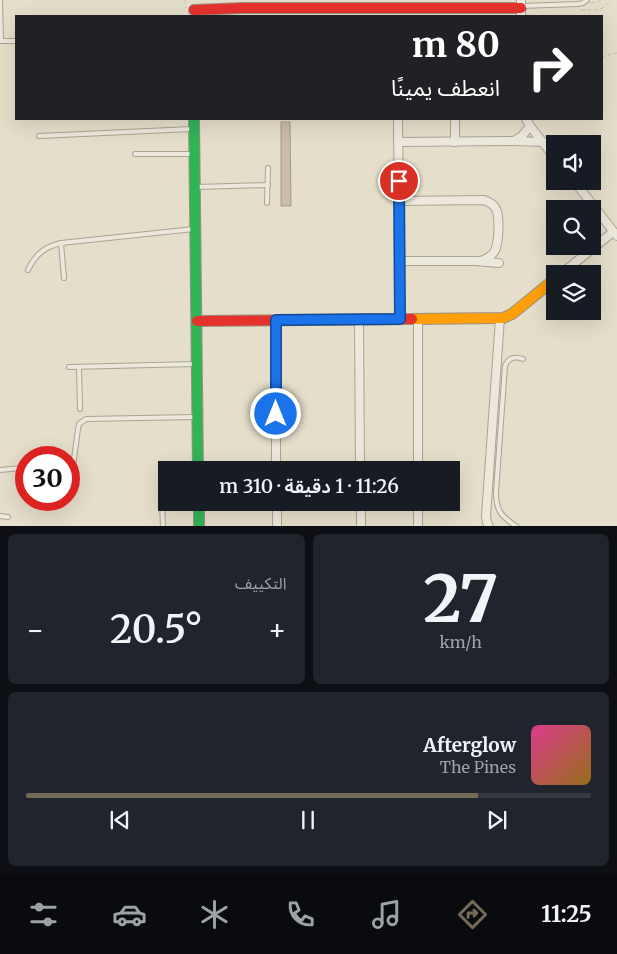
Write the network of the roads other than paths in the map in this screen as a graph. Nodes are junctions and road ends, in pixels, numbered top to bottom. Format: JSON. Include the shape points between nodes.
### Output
{"nodes":[{"id":1,"x":0,"y":0,"type":"edge"},
{"id":2,"x":586,"y":1,"type":"edge"},
{"id":3,"x":304,"y":4,"type":"edge"},
{"id":4,"x":521,"y":7,"type":"edge"},
{"id":5,"x":194,"y":9,"type":"edge"},
{"id":6,"x":456,"y":12,"type":"edge"},
{"id":7,"x":0,"y":41,"type":"edge"},
{"id":8,"x":15,"y":41,"type":"edge"},
{"id":9,"x":398,"y":120,"type":"edge"},
{"id":10,"x":455,"y":120,"type":"edge"},
{"id":11,"x":528,"y":122,"type":"edge"},
{"id":12,"x":194,"y":124,"type":"edge"},
{"id":13,"x":38,"y":136,"type":"dead end"},
{"id":14,"x":514,"y":141,"type":"junction"},
{"id":15,"x":398,"y":142,"type":"junction"},
{"id":16,"x":455,"y":142,"type":"junction"},
{"id":17,"x":543,"y":142,"type":"junction"},
{"id":18,"x":546,"y":146,"type":"edge"},
{"id":19,"x":135,"y":154,"type":"dead end"},
{"id":20,"x":195,"y":154,"type":"junction"},
{"id":21,"x":268,"y":168,"type":"dead end"},
{"id":22,"x":268,"y":185,"type":"junction"},
{"id":23,"x":196,"y":187,"type":"junction"},
{"id":24,"x":581,"y":190,"type":"edge"},
{"id":25,"x":399,"y":201,"type":"junction"},
{"id":26,"x":267,"y":203,"type":"dead end"},
{"id":27,"x":196,"y":228,"type":"junction"},
{"id":28,"x":615,"y":234,"type":"edge"},
{"id":29,"x":61,"y":243,"type":"junction"},
{"id":30,"x":399,"y":261,"type":"junction"},
{"id":31,"x":481,"y":261,"type":"junction"},
{"id":32,"x":499,"y":263,"type":"dead end"},
{"id":33,"x":573,"y":265,"type":"edge"},
{"id":34,"x":28,"y":270,"type":"dead end"},
{"id":35,"x":64,"y":278,"type":"dead end"},
{"id":36,"x":546,"y":286,"type":"edge"},
{"id":37,"x":418,"y":318,"type":"junction"},
{"id":38,"x":500,"y":318,"type":"junction"},
{"id":39,"x":359,"y":319,"type":"junction"},
{"id":40,"x":400,"y":319,"type":"junction"},
{"id":41,"x":276,"y":320,"type":"junction"},
{"id":42,"x":196,"y":321,"type":"junction"},
{"id":43,"x":523,"y":359,"type":"dead end"},
{"id":44,"x":197,"y":364,"type":"junction"},
{"id":45,"x":69,"y":367,"type":"dead end"},
{"id":46,"x":79,"y":367,"type":"junction"},
{"id":47,"x":80,"y":409,"type":"dead end"},
{"id":48,"x":198,"y":417,"type":"junction"},
{"id":49,"x":76,"y":446,"type":"edge"},
{"id":50,"x":198,"y":461,"type":"edge"},
{"id":51,"x":276,"y":461,"type":"edge"},
{"id":52,"x":360,"y":461,"type":"edge"},
{"id":53,"x":418,"y":461,"type":"edge"},
{"id":54,"x":15,"y":469,"type":"edge"},
{"id":55,"x":0,"y":470,"type":"edge"},
{"id":56,"x":162,"y":511,"type":"edge"},
{"id":57,"x":199,"y":511,"type":"edge"},
{"id":58,"x":277,"y":511,"type":"edge"},
{"id":59,"x":361,"y":511,"type":"edge"},
{"id":60,"x":418,"y":511,"type":"edge"},
{"id":61,"x":0,"y":516,"type":"edge"},
{"id":62,"x":8,"y":517,"type":"dead end"},
{"id":63,"x":163,"y":526,"type":"edge"},
{"id":64,"x":199,"y":526,"type":"edge"},
{"id":65,"x":277,"y":526,"type":"edge"},
{"id":66,"x":361,"y":526,"type":"edge"},
{"id":67,"x":418,"y":526,"type":"edge"},
{"id":68,"x":489,"y":526,"type":"edge"},
{"id":69,"x":517,"y":526,"type":"edge"}],
"edges":[{"from":1,"to":7,"type":"lane"},
{"from":2,"to":4,"type":"lane"},
{"from":3,"to":5,"type":"street"},
{"from":3,"to":6,"type":"street"},
{"from":4,"to":6,"type":"street"},
{"from":7,"to":8,"type":"lane"},
{"from":9,"to":15,"type":"street"},
{"from":10,"to":16,"type":"street"},
{"from":11,"to":14,"type":"street","via":[[522,136]]},
{"from":11,"to":17,"type":"street"},
{"from":12,"to":13,"type":"lane"},
{"from":12,"to":20,"type":"street"},
{"from":14,"to":16,"type":"street"},
{"from":14,"to":17,"type":"street"},
{"from":15,"to":16,"type":"street"},
{"from":15,"to":25,"type":"street"},
{"from":17,"to":18,"type":"street"},
{"from":19,"to":20,"type":"lane"},
{"from":20,"to":23,"type":"street"},
{"from":21,"to":22,"type":"lane"},
{"from":22,"to":23,"type":"lane"},
{"from":22,"to":26,"type":"lane"},
{"from":23,"to":27,"type":"street"},
{"from":24,"to":28,"type":"street"},
{"from":25,"to":30,"type":"street"},
{"from":25,"to":31,"type":"street","via":[[484,200],[493,204],[498,212],[496,250]]},
{"from":27,"to":29,"type":"lane"},
{"from":27,"to":42,"type":"street"},
{"from":28,"to":33,"type":"street"},
{"from":29,"to":34,"type":"lane","via":[[41,251]]},
{"from":29,"to":35,"type":"lane"},
{"from":30,"to":31,"type":"street"},
{"from":30,"to":40,"type":"street"},
{"from":31,"to":32,"type":"street"},
{"from":36,"to":38,"type":"street","via":[[512,314]]},
{"from":37,"to":38,"type":"street"},
{"from":37,"to":40,"type":"street"},
{"from":37,"to":53,"type":"street"},
{"from":38,"to":68,"type":"street","via":[[486,516]]},
{"from":39,"to":40,"type":"street"},
{"from":39,"to":41,"type":"street"},
{"from":39,"to":52,"type":"street"},
{"from":41,"to":42,"type":"street"},
{"from":41,"to":51,"type":"street"},
{"from":42,"to":44,"type":"street"},
{"from":43,"to":69,"type":"lane","via":[[511,359],[505,366],[496,492],[500,513]]},
{"from":44,"to":46,"type":"lane"},
{"from":44,"to":48,"type":"street"},
{"from":45,"to":46,"type":"lane"},
{"from":46,"to":47,"type":"lane"},
{"from":48,"to":49,"type":"lane","via":[[86,419],[78,429]]},
{"from":48,"to":50,"type":"street"},
{"from":54,"to":55,"type":"lane"},
{"from":56,"to":63,"type":"lane"},
{"from":57,"to":64,"type":"street"},
{"from":58,"to":65,"type":"street"},
{"from":59,"to":66,"type":"street"},
{"from":60,"to":67,"type":"street"},
{"from":61,"to":62,"type":"lane"}]}
